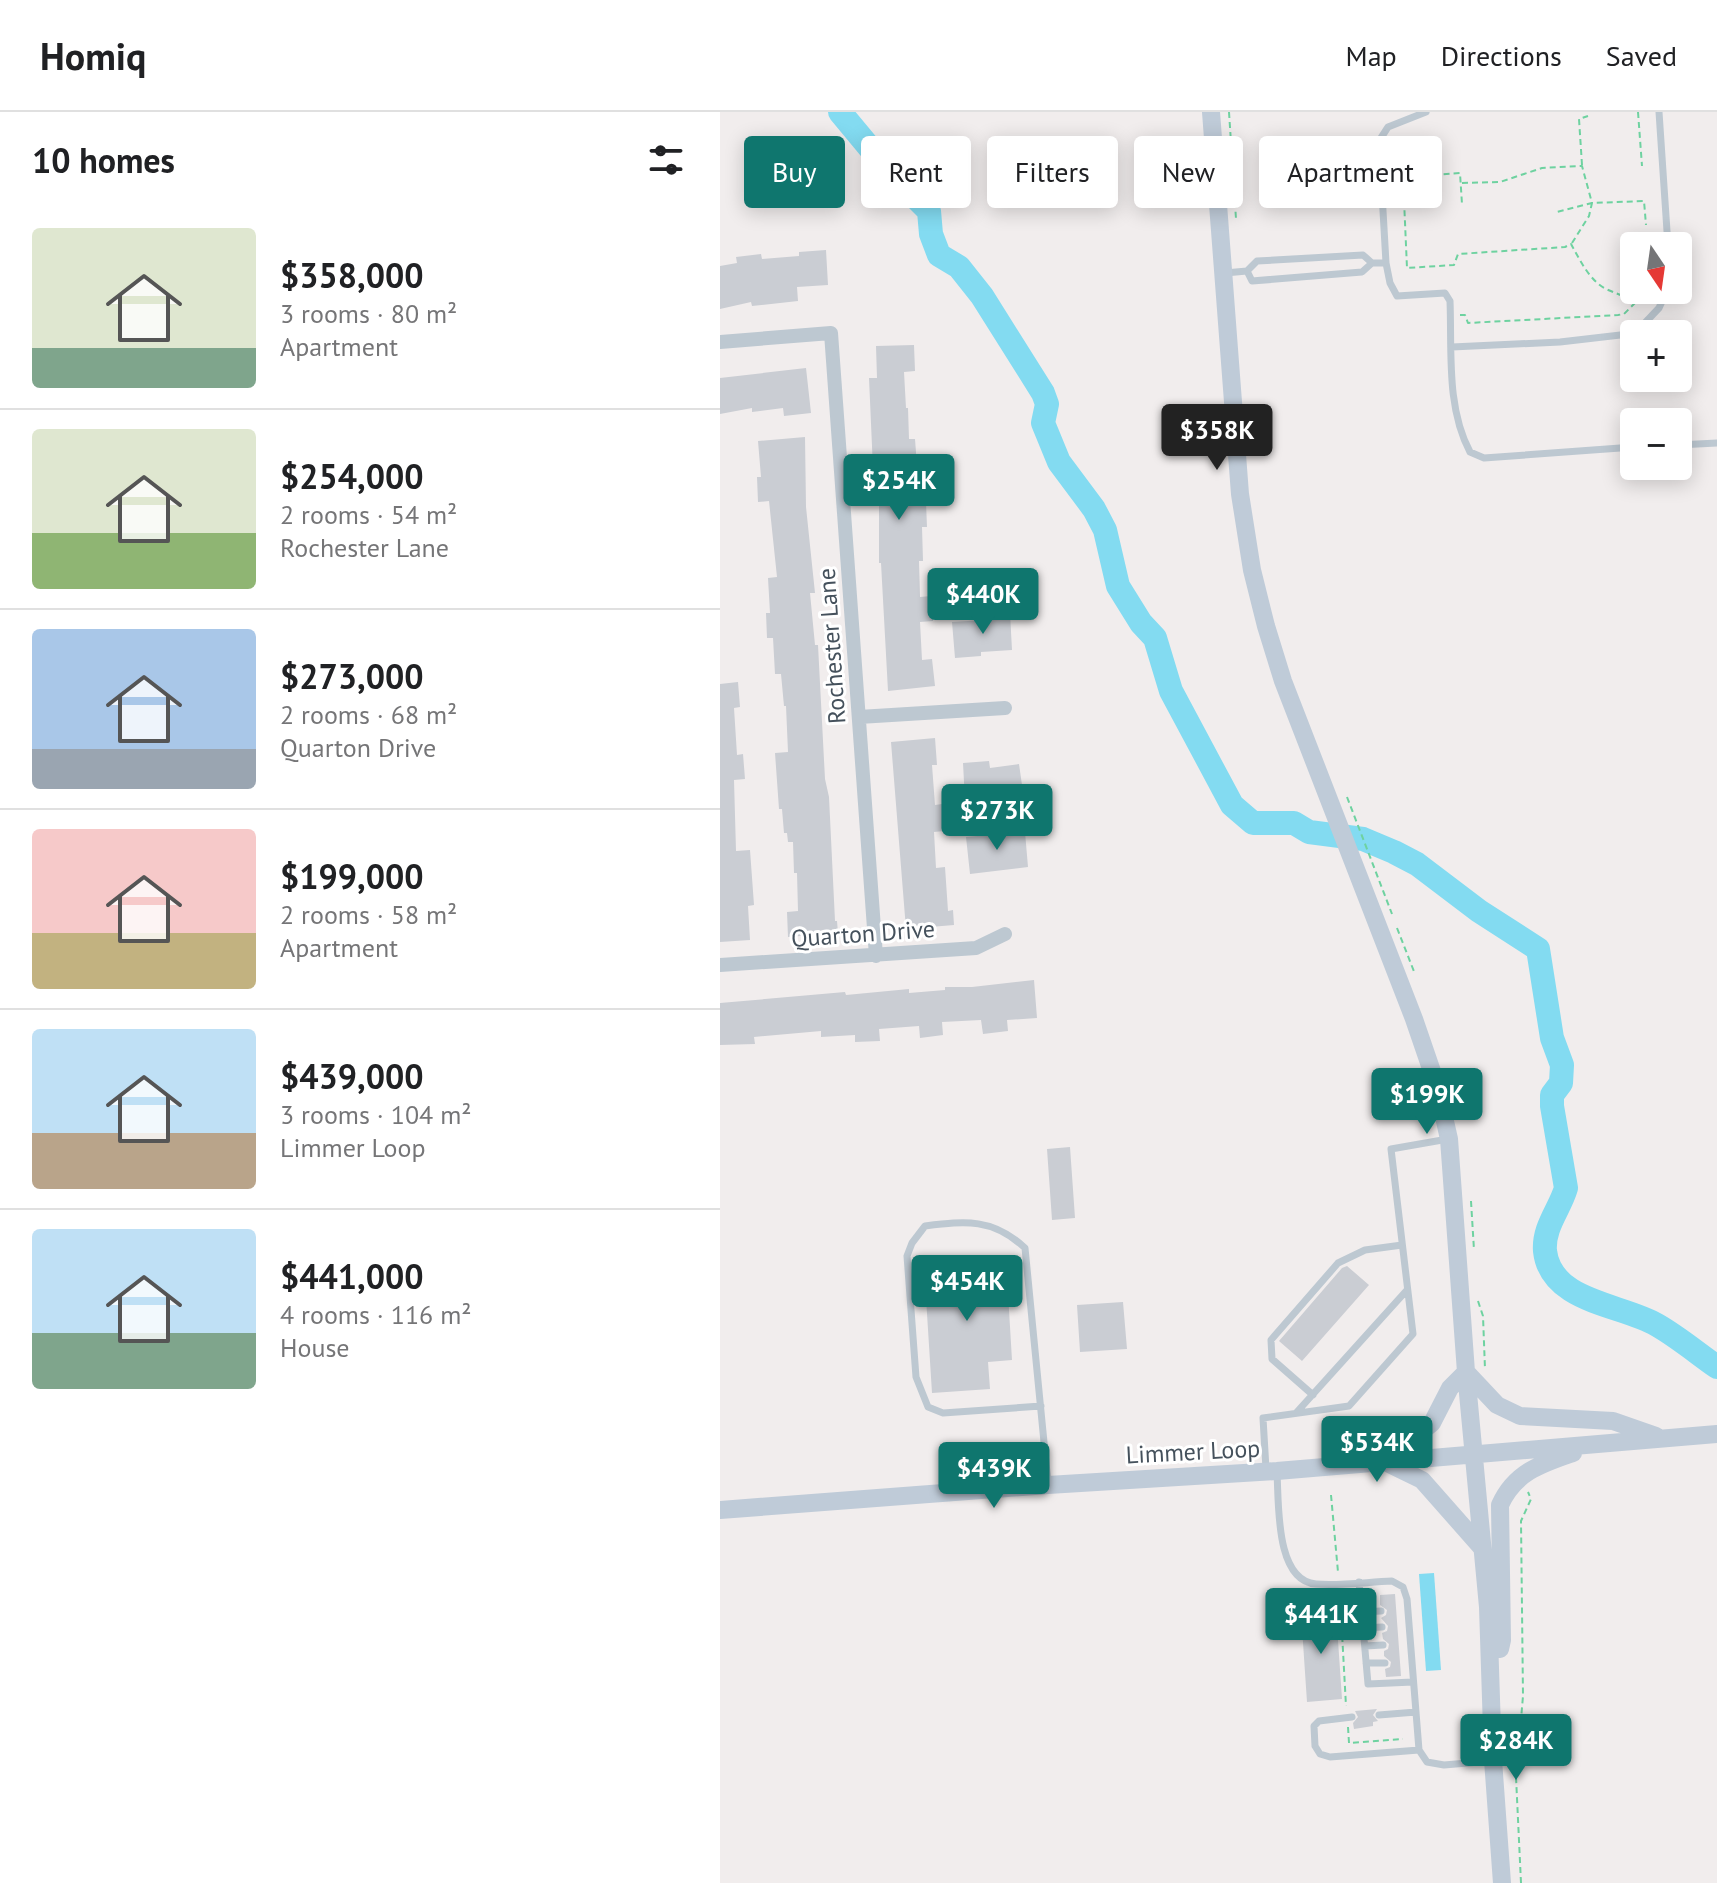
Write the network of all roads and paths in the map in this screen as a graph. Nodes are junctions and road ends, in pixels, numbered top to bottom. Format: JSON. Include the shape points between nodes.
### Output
{"nodes":[{"id":1,"x":1211,"y":112,"type":"edge"},
{"id":2,"x":1229,"y":112,"type":"edge"},
{"id":3,"x":1426,"y":112,"type":"edge"},
{"id":4,"x":1638,"y":112,"type":"edge"},
{"id":5,"x":1659,"y":112,"type":"edge"},
{"id":6,"x":1588,"y":116,"type":"dead end"},
{"id":7,"x":1582,"y":166,"type":"junction"},
{"id":8,"x":1642,"y":166,"type":"dead end"},
{"id":9,"x":1461,"y":183,"type":"junction"},
{"id":10,"x":1592,"y":203,"type":"junction"},
{"id":11,"x":1462,"y":204,"type":"dead end"},
{"id":12,"x":1557,"y":212,"type":"dead end"},
{"id":13,"x":1646,"y":225,"type":"dead end"},
{"id":14,"x":1237,"y":228,"type":"dead end"},
{"id":15,"x":1667,"y":232,"type":"edge"},
{"id":16,"x":1571,"y":244,"type":"junction"},
{"id":17,"x":1372,"y":263,"type":"junction"},
{"id":18,"x":1386,"y":263,"type":"junction"},
{"id":19,"x":1247,"y":271,"type":"junction"},
{"id":20,"x":1223,"y":274,"type":"junction"},
{"id":21,"x":1661,"y":304,"type":"edge"},
{"id":22,"x":1451,"y":316,"type":"junction"},
{"id":23,"x":720,"y":342,"type":"edge"},
{"id":24,"x":1452,"y":347,"type":"junction"},
{"id":25,"x":1717,"y":443,"type":"edge"},
{"id":26,"x":1692,"y":444,"type":"edge"},
{"id":27,"x":1620,"y":448,"type":"edge"},
{"id":28,"x":1005,"y":708,"type":"dead end"},
{"id":29,"x":859,"y":717,"type":"junction"},
{"id":30,"x":1344,"y":803,"type":"junction"},
{"id":31,"x":1390,"y":906,"type":"dead end"},
{"id":32,"x":1005,"y":934,"type":"dead end"},
{"id":33,"x":876,"y":956,"type":"junction"},
{"id":34,"x":720,"y":965,"type":"edge"},
{"id":35,"x":1449,"y":1139,"type":"junction"},
{"id":36,"x":1402,"y":1245,"type":"junction"},
{"id":37,"x":1407,"y":1290,"type":"junction"},
{"id":38,"x":1372,"y":1329,"type":"junction"},
{"id":39,"x":1381,"y":1337,"type":"dead end"},
{"id":40,"x":1358,"y":1345,"type":"junction"},
{"id":41,"x":1391,"y":1345,"type":"dead end"},
{"id":42,"x":1398,"y":1351,"type":"junction"},
{"id":43,"x":1367,"y":1352,"type":"dead end"},
{"id":44,"x":1345,"y":1359,"type":"junction"},
{"id":45,"x":1376,"y":1359,"type":"dead end"},
{"id":46,"x":1384,"y":1366,"type":"junction"},
{"id":47,"x":1355,"y":1367,"type":"dead end"},
{"id":48,"x":1333,"y":1372,"type":"junction"},
{"id":49,"x":1466,"y":1372,"type":"junction"},
{"id":50,"x":1364,"y":1375,"type":"dead end"},
{"id":51,"x":1342,"y":1380,"type":"dead end"},
{"id":52,"x":1371,"y":1381,"type":"junction"},
{"id":53,"x":1351,"y":1388,"type":"dead end"},
{"id":54,"x":1313,"y":1395,"type":"junction"},
{"id":55,"x":1359,"y":1395,"type":"junction"},
{"id":56,"x":1041,"y":1406,"type":"junction"},
{"id":57,"x":1296,"y":1413,"type":"junction"},
{"id":58,"x":1716,"y":1434,"type":"edge"},
{"id":59,"x":1663,"y":1438,"type":"junction"},
{"id":60,"x":1594,"y":1445,"type":"junction"},
{"id":61,"x":1473,"y":1454,"type":"junction"},
{"id":62,"x":1384,"y":1462,"type":"junction"},
{"id":63,"x":1271,"y":1472,"type":"junction"},
{"id":64,"x":1048,"y":1485,"type":"junction"},
{"id":65,"x":1521,"y":1487,"type":"dead end"},
{"id":66,"x":1331,"y":1495,"type":"dead end"},
{"id":67,"x":720,"y":1510,"type":"edge"},
{"id":68,"x":1483,"y":1548,"type":"junction"},
{"id":69,"x":1338,"y":1574,"type":"dead end"},
{"id":70,"x":1359,"y":1582,"type":"junction"},
{"id":71,"x":1340,"y":1595,"type":"dead end"},
{"id":72,"x":1396,"y":1610,"type":"dead end"},
{"id":73,"x":1408,"y":1610,"type":"junction"},
{"id":74,"x":1381,"y":1611,"type":"dead end"},
{"id":75,"x":1362,"y":1612,"type":"junction"},
{"id":76,"x":1409,"y":1625,"type":"junction"},
{"id":77,"x":1398,"y":1626,"type":"dead end"},
{"id":78,"x":1382,"y":1627,"type":"dead end"},
{"id":79,"x":1363,"y":1628,"type":"junction"},
{"id":80,"x":1411,"y":1644,"type":"junction"},
{"id":81,"x":1383,"y":1645,"type":"dead end"},
{"id":82,"x":1399,"y":1645,"type":"dead end"},
{"id":83,"x":1365,"y":1646,"type":"junction"},
{"id":84,"x":1412,"y":1661,"type":"junction"},
{"id":85,"x":1400,"y":1662,"type":"dead end"},
{"id":86,"x":1366,"y":1663,"type":"junction"},
{"id":87,"x":1385,"y":1663,"type":"dead end"},
{"id":88,"x":1413,"y":1682,"type":"junction"},
{"id":89,"x":1492,"y":1683,"type":"junction"},
{"id":90,"x":1416,"y":1712,"type":"junction"},
{"id":91,"x":1379,"y":1715,"type":"dead end"},
{"id":92,"x":1348,"y":1716,"type":"junction"},
{"id":93,"x":1403,"y":1739,"type":"dead end"},
{"id":94,"x":1419,"y":1750,"type":"junction"},
{"id":95,"x":1493,"y":1760,"type":"junction"},
{"id":96,"x":1502,"y":1883,"type":"edge"},
{"id":97,"x":1521,"y":1883,"type":"edge"}],
"edges":[{"from":1,"to":20,"type":"main road"},
{"from":2,"to":14,"type":"path"},
{"from":3,"to":18,"type":"lane","via":[[1388,127],[1379,141]]},
{"from":4,"to":8,"type":"path"},
{"from":5,"to":15,"type":"lane"},
{"from":6,"to":7,"type":"path","via":[[1579,119]]},
{"from":7,"to":9,"type":"path","via":[[1542,168],[1500,182]]},
{"from":7,"to":10,"type":"path"},
{"from":9,"to":11,"type":"path"},
{"from":9,"to":16,"type":"path","via":[[1459,173],[1402,179],[1407,268],[1454,265],[1458,254]]},
{"from":10,"to":12,"type":"path"},
{"from":10,"to":13,"type":"path","via":[[1644,201]]},
{"from":10,"to":16,"type":"path"},
{"from":16,"to":22,"type":"path","via":[[1592,278],[1635,303],[1624,314],[1468,323],[1465,315]]},
{"from":17,"to":18,"type":"lane"},
{"from":17,"to":19,"type":"lane","via":[[1363,255],[1257,261]]},
{"from":17,"to":19,"type":"lane","via":[[1362,272],[1252,281]]},
{"from":18,"to":22,"type":"lane","via":[[1397,296],[1445,293]]},
{"from":19,"to":20,"type":"lane"},
{"from":20,"to":30,"type":"main road","via":[[1240,494],[1252,570],[1283,681]]},
{"from":21,"to":24,"type":"lane","via":[[1629,334]]},
{"from":22,"to":24,"type":"lane"},
{"from":23,"to":29,"type":"street","name":"Rochester Lane","via":[[831,333]]},
{"from":24,"to":27,"type":"lane","via":[[1454,402],[1470,452],[1484,458]]},
{"from":25,"to":26,"type":"lane"},
{"from":28,"to":29,"type":"street"},
{"from":29,"to":33,"type":"street","name":"Rochester Lane"},
{"from":30,"to":31,"type":"path"},
{"from":30,"to":35,"type":"main road","via":[[1370,902],[1432,1069]]},
{"from":32,"to":33,"type":"street","name":"Quarton Drive","via":[[976,948]]},
{"from":33,"to":34,"type":"street","name":"Quarton Drive"},
{"from":35,"to":36,"type":"lane","via":[[1391,1149]]},
{"from":35,"to":49,"type":"main road"},
{"from":36,"to":37,"type":"lane"},
{"from":36,"to":54,"type":"lane","via":[[1365,1250],[1338,1263],[1271,1340],[1272,1359]]},
{"from":37,"to":38,"type":"lane"},
{"from":37,"to":42,"type":"lane","via":[[1413,1334]]},
{"from":38,"to":39,"type":"lane"},
{"from":38,"to":40,"type":"lane"},
{"from":40,"to":43,"type":"lane"},
{"from":40,"to":44,"type":"lane"},
{"from":41,"to":42,"type":"lane"},
{"from":42,"to":46,"type":"lane"},
{"from":44,"to":47,"type":"lane"},
{"from":44,"to":48,"type":"lane"},
{"from":45,"to":46,"type":"lane"},
{"from":46,"to":52,"type":"lane"},
{"from":48,"to":51,"type":"lane"},
{"from":48,"to":54,"type":"lane"},
{"from":49,"to":59,"type":"main road","via":[[1497,1405],[1520,1416],[1613,1421]]},
{"from":49,"to":61,"type":"main road"},
{"from":49,"to":62,"type":"main road","via":[[1450,1388],[1432,1423]]},
{"from":50,"to":52,"type":"lane"},
{"from":52,"to":55,"type":"lane"},
{"from":53,"to":55,"type":"lane"},
{"from":54,"to":57,"type":"lane"},
{"from":55,"to":57,"type":"lane","via":[[1349,1406]]},
{"from":56,"to":56,"type":"lane","via":[[1025,1248],[1008,1232],[966,1221],[925,1226],[907,1256],[916,1377],[928,1407],[963,1413]]},
{"from":56,"to":64,"type":"lane"},
{"from":57,"to":63,"type":"lane","via":[[1263,1418]]},
{"from":58,"to":59,"type":"main road","name":"Limmer Loop"},
{"from":59,"to":60,"type":"main road","name":"Limmer Loop"},
{"from":60,"to":61,"type":"main road","name":"Limmer Loop"},
{"from":60,"to":89,"type":"main road","via":[[1521,1474],[1500,1505],[1502,1640]]},
{"from":61,"to":62,"type":"main road","name":"Limmer Loop"},
{"from":61,"to":68,"type":"main road"},
{"from":62,"to":63,"type":"main road","name":"Limmer Loop"},
{"from":62,"to":68,"type":"main road","via":[[1422,1480]]},
{"from":63,"to":64,"type":"main road","name":"Limmer Loop"},
{"from":63,"to":70,"type":"lane","via":[[1283,1551],[1294,1573],[1312,1584]]},
{"from":64,"to":67,"type":"main road","name":"Limmer Loop"},
{"from":65,"to":97,"type":"path","via":[[1531,1499],[1521,1521],[1523,1696],[1516,1777]]},
{"from":66,"to":69,"type":"path"},
{"from":68,"to":89,"type":"main road"},
{"from":70,"to":73,"type":"lane","via":[[1392,1581],[1403,1587]]},
{"from":70,"to":75,"type":"lane"},
{"from":71,"to":92,"type":"path"},
{"from":72,"to":73,"type":"lane"},
{"from":73,"to":76,"type":"lane"},
{"from":74,"to":75,"type":"lane"},
{"from":75,"to":79,"type":"lane"},
{"from":76,"to":77,"type":"lane"},
{"from":76,"to":80,"type":"lane"},
{"from":78,"to":79,"type":"lane"},
{"from":79,"to":83,"type":"lane"},
{"from":80,"to":82,"type":"lane"},
{"from":80,"to":84,"type":"lane"},
{"from":81,"to":83,"type":"lane"},
{"from":83,"to":86,"type":"lane"},
{"from":84,"to":85,"type":"lane"},
{"from":84,"to":88,"type":"lane"},
{"from":86,"to":87,"type":"lane"},
{"from":86,"to":88,"type":"lane","via":[[1368,1684]]},
{"from":88,"to":90,"type":"lane"},
{"from":89,"to":95,"type":"main road"},
{"from":90,"to":91,"type":"lane"},
{"from":90,"to":94,"type":"lane"},
{"from":92,"to":93,"type":"path","via":[[1349,1743]]},
{"from":92,"to":94,"type":"lane","via":[[1314,1726],[1320,1754]]},
{"from":94,"to":95,"type":"lane","via":[[1427,1762],[1444,1765]]},
{"from":95,"to":96,"type":"main road"}]}
